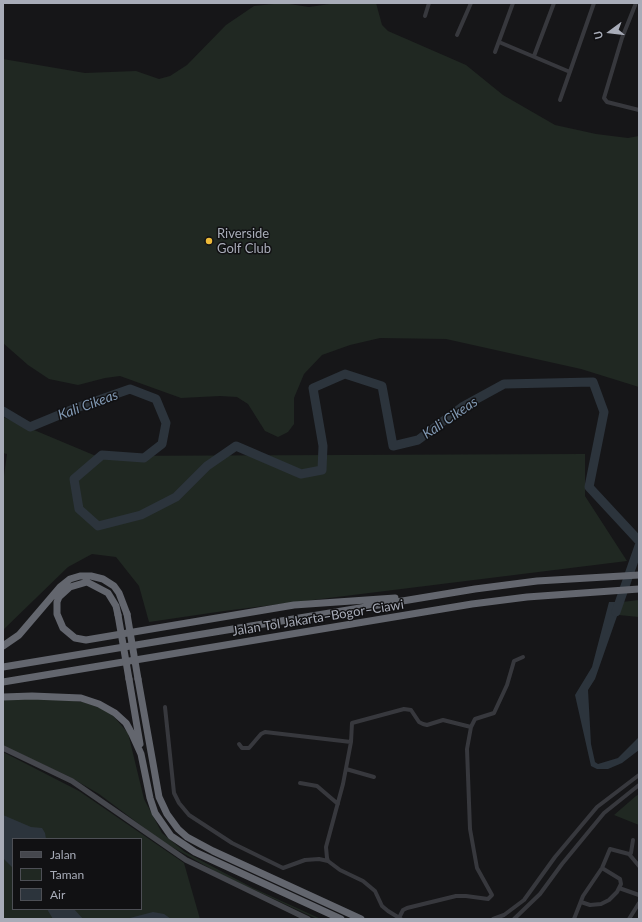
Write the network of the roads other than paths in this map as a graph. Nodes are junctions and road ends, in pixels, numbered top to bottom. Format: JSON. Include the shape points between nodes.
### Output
{"nodes":[{"id":1,"x":429,"y":3,"type":"edge"},
{"id":2,"x":470,"y":3,"type":"edge"},
{"id":3,"x":513,"y":3,"type":"edge"},
{"id":4,"x":554,"y":3,"type":"edge"},
{"id":5,"x":594,"y":3,"type":"edge"},
{"id":6,"x":636,"y":3,"type":"edge"},
{"id":7,"x":425,"y":16,"type":"dead end"},
{"id":8,"x":457,"y":35,"type":"dead end"},
{"id":9,"x":498,"y":42,"type":"junction"},
{"id":10,"x":495,"y":52,"type":"dead end"},
{"id":11,"x":534,"y":56,"type":"junction"},
{"id":12,"x":570,"y":72,"type":"junction"},
{"id":13,"x":560,"y":100,"type":"dead end"},
{"id":14,"x":639,"y":110,"type":"edge"},
{"id":15,"x":639,"y":574,"type":"edge"},
{"id":16,"x":639,"y":589,"type":"edge"},
{"id":17,"x":436,"y":595,"type":"junction"},
{"id":18,"x":3,"y":646,"type":"edge"},
{"id":19,"x":522,"y":657,"type":"dead end"},
{"id":20,"x":3,"y":667,"type":"edge"},
{"id":21,"x":3,"y":682,"type":"edge"},
{"id":22,"x":3,"y":697,"type":"edge"},
{"id":23,"x":165,"y":707,"type":"dead end"},
{"id":24,"x":472,"y":727,"type":"junction"},
{"id":25,"x":351,"y":742,"type":"junction"},
{"id":26,"x":240,"y":744,"type":"dead end"},
{"id":27,"x":3,"y":748,"type":"edge"},
{"id":28,"x":141,"y":754,"type":"junction"},
{"id":29,"x":346,"y":769,"type":"junction"},
{"id":30,"x":639,"y":776,"type":"edge"},
{"id":31,"x":374,"y":777,"type":"dead end"},
{"id":32,"x":300,"y":783,"type":"dead end"},
{"id":33,"x":639,"y":785,"type":"edge"},
{"id":34,"x":338,"y":804,"type":"junction"},
{"id":35,"x":597,"y":807,"type":"junction"},
{"id":36,"x":604,"y":813,"type":"junction"},
{"id":37,"x":633,"y":840,"type":"dead end"},
{"id":38,"x":629,"y":854,"type":"junction"},
{"id":39,"x":328,"y":861,"type":"junction"},
{"id":40,"x":639,"y":866,"type":"edge"},
{"id":41,"x":602,"y":868,"type":"junction"},
{"id":42,"x":619,"y":888,"type":"junction"},
{"id":43,"x":639,"y":895,"type":"edge"},
{"id":44,"x":581,"y":902,"type":"junction"},
{"id":45,"x":639,"y":903,"type":"edge"},
{"id":46,"x":400,"y":918,"type":"edge"},
{"id":47,"x":308,"y":919,"type":"edge"},
{"id":48,"x":341,"y":919,"type":"edge"},
{"id":49,"x":361,"y":919,"type":"edge"},
{"id":50,"x":492,"y":919,"type":"edge"},
{"id":51,"x":514,"y":919,"type":"edge"},
{"id":52,"x":574,"y":919,"type":"edge"},
{"id":53,"x":629,"y":919,"type":"edge"}],
"edges":[{"from":1,"to":7,"type":"street"},
{"from":2,"to":8,"type":"street"},
{"from":3,"to":9,"type":"street"},
{"from":4,"to":11,"type":"street"},
{"from":5,"to":12,"type":"street"},
{"from":6,"to":14,"type":"street","via":[[622,38],[604,98],[607,102]]},
{"from":9,"to":10,"type":"street"},
{"from":9,"to":11,"type":"street"},
{"from":11,"to":12,"type":"street"},
{"from":12,"to":13,"type":"street"},
{"from":15,"to":17,"type":"highway","name":"Jalan Tol Jakarta–Bogor–Ciawi","via":[[537,581]]},
{"from":16,"to":21,"type":"highway","name":"Jalan Tol Jakarta–Bogor–Ciawi","via":[[472,604]]},
{"from":17,"to":20,"type":"highway","name":"Jalan Tol Jakarta–Bogor–Ciawi"},
{"from":17,"to":28,"type":"highway","bridge":true,"via":[[294,605],[86,640],[80,640],[70,636],[57,614],[59,597],[70,587],[87,582],[108,593],[116,606],[118,615],[129,679]]},
{"from":18,"to":49,"type":"highway","bridge":true,"via":[[19,635],[60,586],[70,579],[91,576],[103,579],[114,586],[126,614],[159,797],[178,829],[213,851]]},
{"from":19,"to":24,"type":"street","via":[[514,661],[507,685],[494,713],[475,719]]},
{"from":22,"to":28,"type":"highway","via":[[81,698],[99,704],[126,723]]},
{"from":23,"to":39,"type":"street","via":[[174,793],[189,815],[232,843],[282,868],[305,860]]},
{"from":24,"to":25,"type":"street","via":[[443,720],[426,725],[419,722],[411,710],[404,709],[353,722]]},
{"from":24,"to":46,"type":"street","via":[[467,749],[470,828],[477,868],[492,895],[488,900],[456,896],[403,910]]},
{"from":25,"to":26,"type":"street","via":[[265,732],[249,748],[242,748]]},
{"from":25,"to":29,"type":"street"},
{"from":27,"to":47,"type":"main road","via":[[72,781],[186,860]]},
{"from":28,"to":48,"type":"highway","via":[[155,813],[171,836],[195,852]]},
{"from":29,"to":31,"type":"street"},
{"from":29,"to":34,"type":"street"},
{"from":30,"to":35,"type":"street"},
{"from":32,"to":34,"type":"street","via":[[316,786]]},
{"from":33,"to":36,"type":"street"},
{"from":34,"to":39,"type":"street","via":[[326,847]]},
{"from":35,"to":36,"type":"street"},
{"from":35,"to":50,"type":"street","via":[[555,857],[524,900],[504,915]]},
{"from":36,"to":51,"type":"street","via":[[540,894]]},
{"from":37,"to":38,"type":"street"},
{"from":38,"to":40,"type":"street"},
{"from":38,"to":41,"type":"street","via":[[610,849]]},
{"from":39,"to":46,"type":"street","via":[[363,881],[375,891],[382,906]]},
{"from":41,"to":42,"type":"street","via":[[620,879]]},
{"from":41,"to":44,"type":"street","via":[[586,889]]},
{"from":42,"to":43,"type":"street"},
{"from":42,"to":44,"type":"street","via":[[609,900],[601,904],[590,905]]},
{"from":44,"to":52,"type":"street"},
{"from":45,"to":53,"type":"street"}]}
